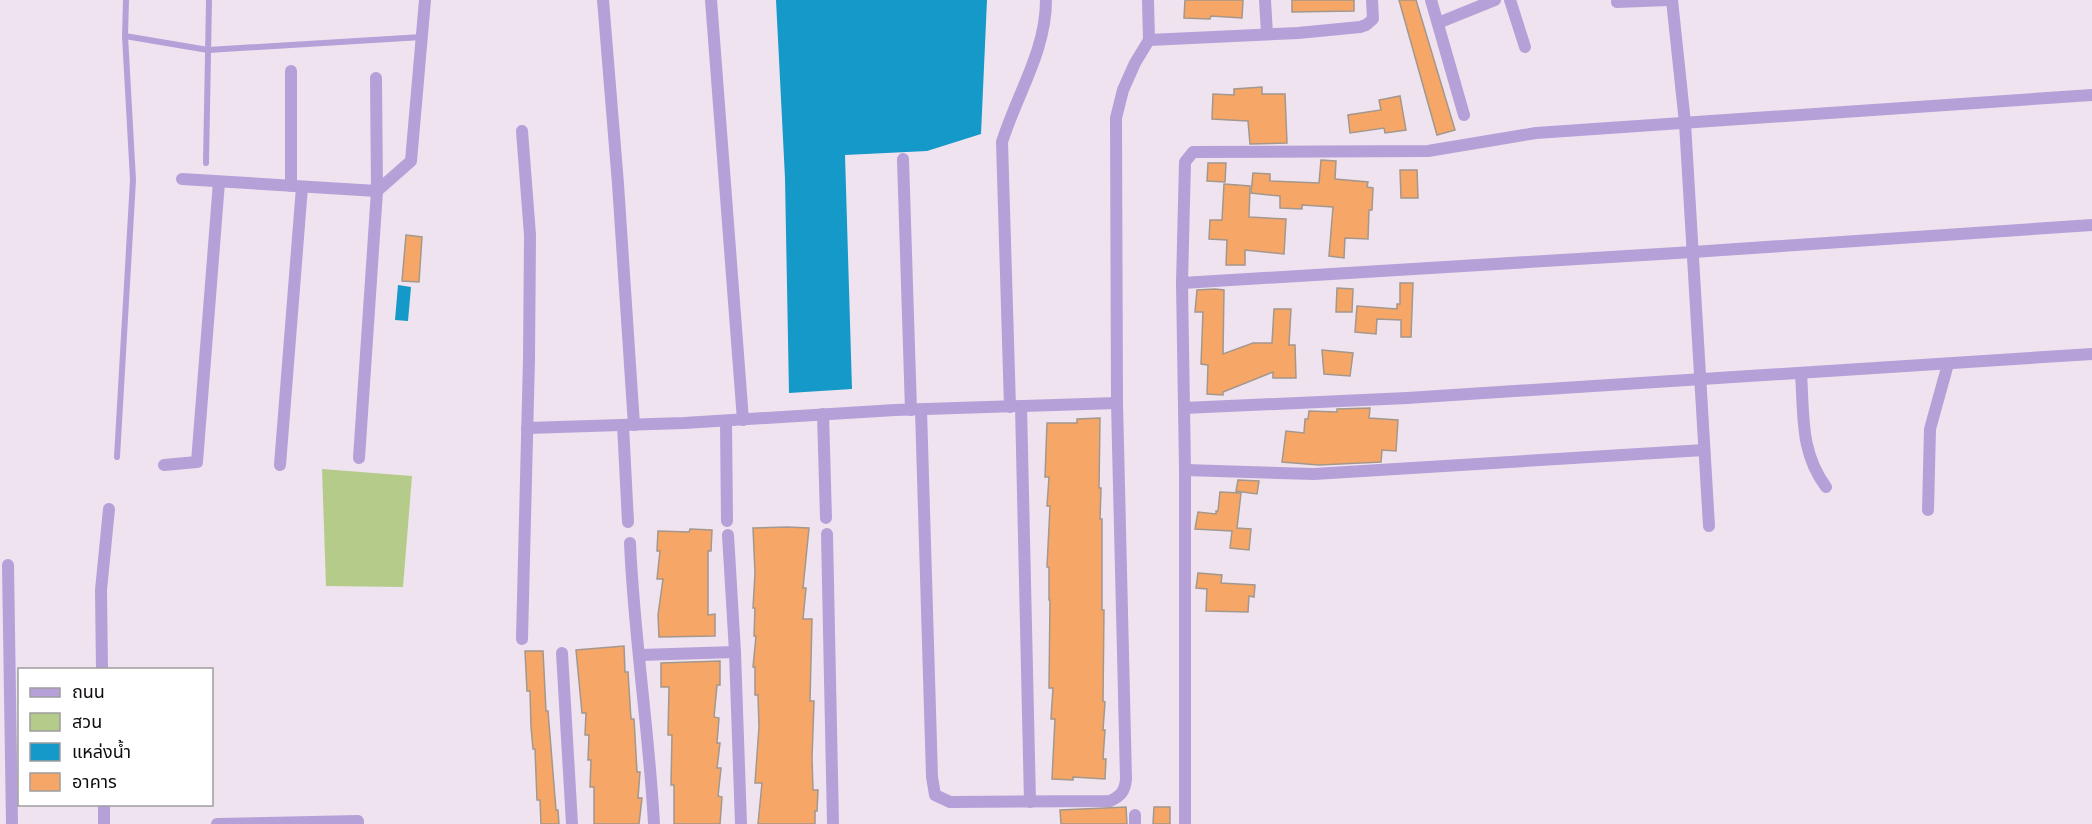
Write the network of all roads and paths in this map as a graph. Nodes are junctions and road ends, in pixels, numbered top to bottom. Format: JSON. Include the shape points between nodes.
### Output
{"nodes":[{"id":1,"x":126,"y":0,"type":"edge"},
{"id":2,"x":209,"y":0,"type":"edge"},
{"id":3,"x":424,"y":0,"type":"edge"},
{"id":4,"x":603,"y":0,"type":"edge"},
{"id":5,"x":711,"y":0,"type":"edge"},
{"id":6,"x":1046,"y":0,"type":"edge"},
{"id":7,"x":1148,"y":0,"type":"edge"},
{"id":8,"x":1265,"y":0,"type":"edge"},
{"id":9,"x":1372,"y":0,"type":"edge"},
{"id":10,"x":1431,"y":0,"type":"edge"},
{"id":11,"x":1495,"y":0,"type":"edge"},
{"id":12,"x":1510,"y":0,"type":"edge"},
{"id":13,"x":1670,"y":0,"type":"edge"},
{"id":14,"x":1617,"y":2,"type":"dead end"},
{"id":15,"x":1438,"y":22,"type":"junction"},
{"id":16,"x":1267,"y":34,"type":"junction"},
{"id":17,"x":125,"y":36,"type":"junction"},
{"id":18,"x":422,"y":37,"type":"junction"},
{"id":19,"x":1149,"y":40,"type":"junction"},
{"id":20,"x":1525,"y":47,"type":"dead end"},
{"id":21,"x":208,"y":50,"type":"junction"},
{"id":22,"x":291,"y":71,"type":"dead end"},
{"id":23,"x":376,"y":78,"type":"dead end"},
{"id":24,"x":2092,"y":95,"type":"edge"},
{"id":25,"x":1464,"y":115,"type":"dead end"},
{"id":26,"x":1684,"y":123,"type":"junction"},
{"id":27,"x":522,"y":131,"type":"dead end"},
{"id":28,"x":903,"y":159,"type":"dead end"},
{"id":29,"x":206,"y":163,"type":"dead end"},
{"id":30,"x":182,"y":180,"type":"dead end"},
{"id":31,"x":219,"y":182,"type":"junction"},
{"id":32,"x":297,"y":186,"type":"junction"},
{"id":33,"x":377,"y":191,"type":"junction"},
{"id":34,"x":2092,"y":225,"type":"edge"},
{"id":35,"x":1693,"y":252,"type":"junction"},
{"id":36,"x":1182,"y":283,"type":"junction"},
{"id":37,"x":2092,"y":354,"type":"edge"},
{"id":38,"x":1948,"y":364,"type":"junction"},
{"id":39,"x":1801,"y":374,"type":"junction"},
{"id":40,"x":1701,"y":379,"type":"junction"},
{"id":41,"x":1117,"y":403,"type":"junction"},
{"id":42,"x":1016,"y":406,"type":"junction"},
{"id":43,"x":1184,"y":408,"type":"junction"},
{"id":44,"x":916,"y":410,"type":"junction"},
{"id":45,"x":823,"y":414,"type":"junction"},
{"id":46,"x":743,"y":420,"type":"junction"},
{"id":47,"x":726,"y":421,"type":"junction"},
{"id":48,"x":629,"y":425,"type":"junction"},
{"id":49,"x":526,"y":428,"type":"junction"},
{"id":50,"x":1704,"y":450,"type":"junction"},
{"id":51,"x":117,"y":457,"type":"dead end"},
{"id":52,"x":359,"y":458,"type":"dead end"},
{"id":53,"x":164,"y":465,"type":"dead end"},
{"id":54,"x":280,"y":465,"type":"dead end"},
{"id":55,"x":1185,"y":470,"type":"junction"},
{"id":56,"x":1826,"y":487,"type":"dead end"},
{"id":57,"x":109,"y":508,"type":"dead end"},
{"id":58,"x":1929,"y":510,"type":"dead end"},
{"id":59,"x":826,"y":518,"type":"dead end"},
{"id":60,"x":727,"y":521,"type":"dead end"},
{"id":61,"x":628,"y":522,"type":"dead end"},
{"id":62,"x":1709,"y":526,"type":"dead end"},
{"id":63,"x":826,"y":534,"type":"dead end"},
{"id":64,"x":728,"y":535,"type":"dead end"},
{"id":65,"x":630,"y":543,"type":"dead end"},
{"id":66,"x":8,"y":565,"type":"dead end"},
{"id":67,"x":522,"y":639,"type":"dead end"},
{"id":68,"x":735,"y":652,"type":"junction"},
{"id":69,"x":562,"y":653,"type":"dead end"},
{"id":70,"x":640,"y":655,"type":"junction"},
{"id":71,"x":102,"y":668,"type":"edge"},
{"id":72,"x":1030,"y":802,"type":"junction"},
{"id":73,"x":104,"y":806,"type":"edge"},
{"id":74,"x":12,"y":824,"type":"edge"},
{"id":75,"x":104,"y":824,"type":"edge"},
{"id":76,"x":217,"y":824,"type":"edge"},
{"id":77,"x":259,"y":824,"type":"edge"},
{"id":78,"x":358,"y":824,"type":"edge"},
{"id":79,"x":572,"y":824,"type":"edge"},
{"id":80,"x":654,"y":824,"type":"edge"},
{"id":81,"x":741,"y":824,"type":"edge"},
{"id":82,"x":834,"y":824,"type":"edge"},
{"id":83,"x":1185,"y":824,"type":"edge"}],
"edges":[{"from":1,"to":17,"type":"lane"},
{"from":2,"to":21,"type":"lane"},
{"from":3,"to":18,"type":"street"},
{"from":4,"to":48,"type":"street","via":[[618,184]]},
{"from":5,"to":46,"type":"street"},
{"from":6,"to":42,"type":"street","via":[[1040,49],[1002,142]]},
{"from":7,"to":19,"type":"street"},
{"from":8,"to":16,"type":"street"},
{"from":9,"to":16,"type":"street","via":[[1372,19],[1366,26]]},
{"from":10,"to":15,"type":"street"},
{"from":11,"to":15,"type":"street"},
{"from":12,"to":20,"type":"street"},
{"from":13,"to":14,"type":"street"},
{"from":13,"to":26,"type":"street"},
{"from":15,"to":25,"type":"street"},
{"from":16,"to":19,"type":"street"},
{"from":17,"to":21,"type":"lane"},
{"from":17,"to":51,"type":"lane","via":[[133,180]]},
{"from":18,"to":21,"type":"lane"},
{"from":18,"to":33,"type":"street","via":[[411,161]]},
{"from":19,"to":41,"type":"street","via":[[1123,90],[1116,118]]},
{"from":21,"to":29,"type":"lane"},
{"from":22,"to":32,"type":"street"},
{"from":23,"to":33,"type":"street"},
{"from":24,"to":26,"type":"street"},
{"from":26,"to":35,"type":"street"},
{"from":26,"to":36,"type":"street","via":[[1536,133],[1428,151],[1193,152],[1185,162]]},
{"from":27,"to":49,"type":"street","via":[[530,235]]},
{"from":28,"to":44,"type":"street"},
{"from":30,"to":31,"type":"street"},
{"from":31,"to":32,"type":"street"},
{"from":31,"to":53,"type":"street","via":[[197,462]]},
{"from":32,"to":33,"type":"street"},
{"from":32,"to":54,"type":"street"},
{"from":33,"to":52,"type":"street"},
{"from":34,"to":35,"type":"street"},
{"from":35,"to":36,"type":"street"},
{"from":35,"to":40,"type":"street"},
{"from":36,"to":43,"type":"street"},
{"from":37,"to":38,"type":"street"},
{"from":38,"to":39,"type":"street"},
{"from":38,"to":58,"type":"street","via":[[1930,429]]},
{"from":39,"to":40,"type":"street"},
{"from":39,"to":56,"type":"street","via":[[1809,457]]},
{"from":40,"to":43,"type":"street"},
{"from":40,"to":50,"type":"street"},
{"from":41,"to":42,"type":"street"},
{"from":41,"to":72,"type":"street","via":[[1125,788],[1110,801]]},
{"from":42,"to":44,"type":"street"},
{"from":42,"to":72,"type":"street"},
{"from":43,"to":55,"type":"street"},
{"from":44,"to":45,"type":"street"},
{"from":44,"to":72,"type":"street","via":[[932,788],[935,795],[950,802]]},
{"from":45,"to":46,"type":"street"},
{"from":45,"to":59,"type":"street"},
{"from":46,"to":47,"type":"street"},
{"from":47,"to":48,"type":"street"},
{"from":47,"to":60,"type":"street"},
{"from":48,"to":49,"type":"street"},
{"from":48,"to":61,"type":"street"},
{"from":49,"to":67,"type":"street"},
{"from":50,"to":55,"type":"street","via":[[1314,474]]},
{"from":50,"to":62,"type":"street"},
{"from":55,"to":83,"type":"street"},
{"from":57,"to":71,"type":"street","via":[[101,590]]},
{"from":63,"to":82,"type":"street"},
{"from":64,"to":68,"type":"street"},
{"from":65,"to":70,"type":"street"},
{"from":66,"to":74,"type":"street"},
{"from":68,"to":70,"type":"street"},
{"from":68,"to":81,"type":"street"},
{"from":69,"to":79,"type":"street"},
{"from":70,"to":80,"type":"street"},
{"from":73,"to":75,"type":"street"},
{"from":76,"to":77,"type":"street"},
{"from":77,"to":78,"type":"street"}]}
